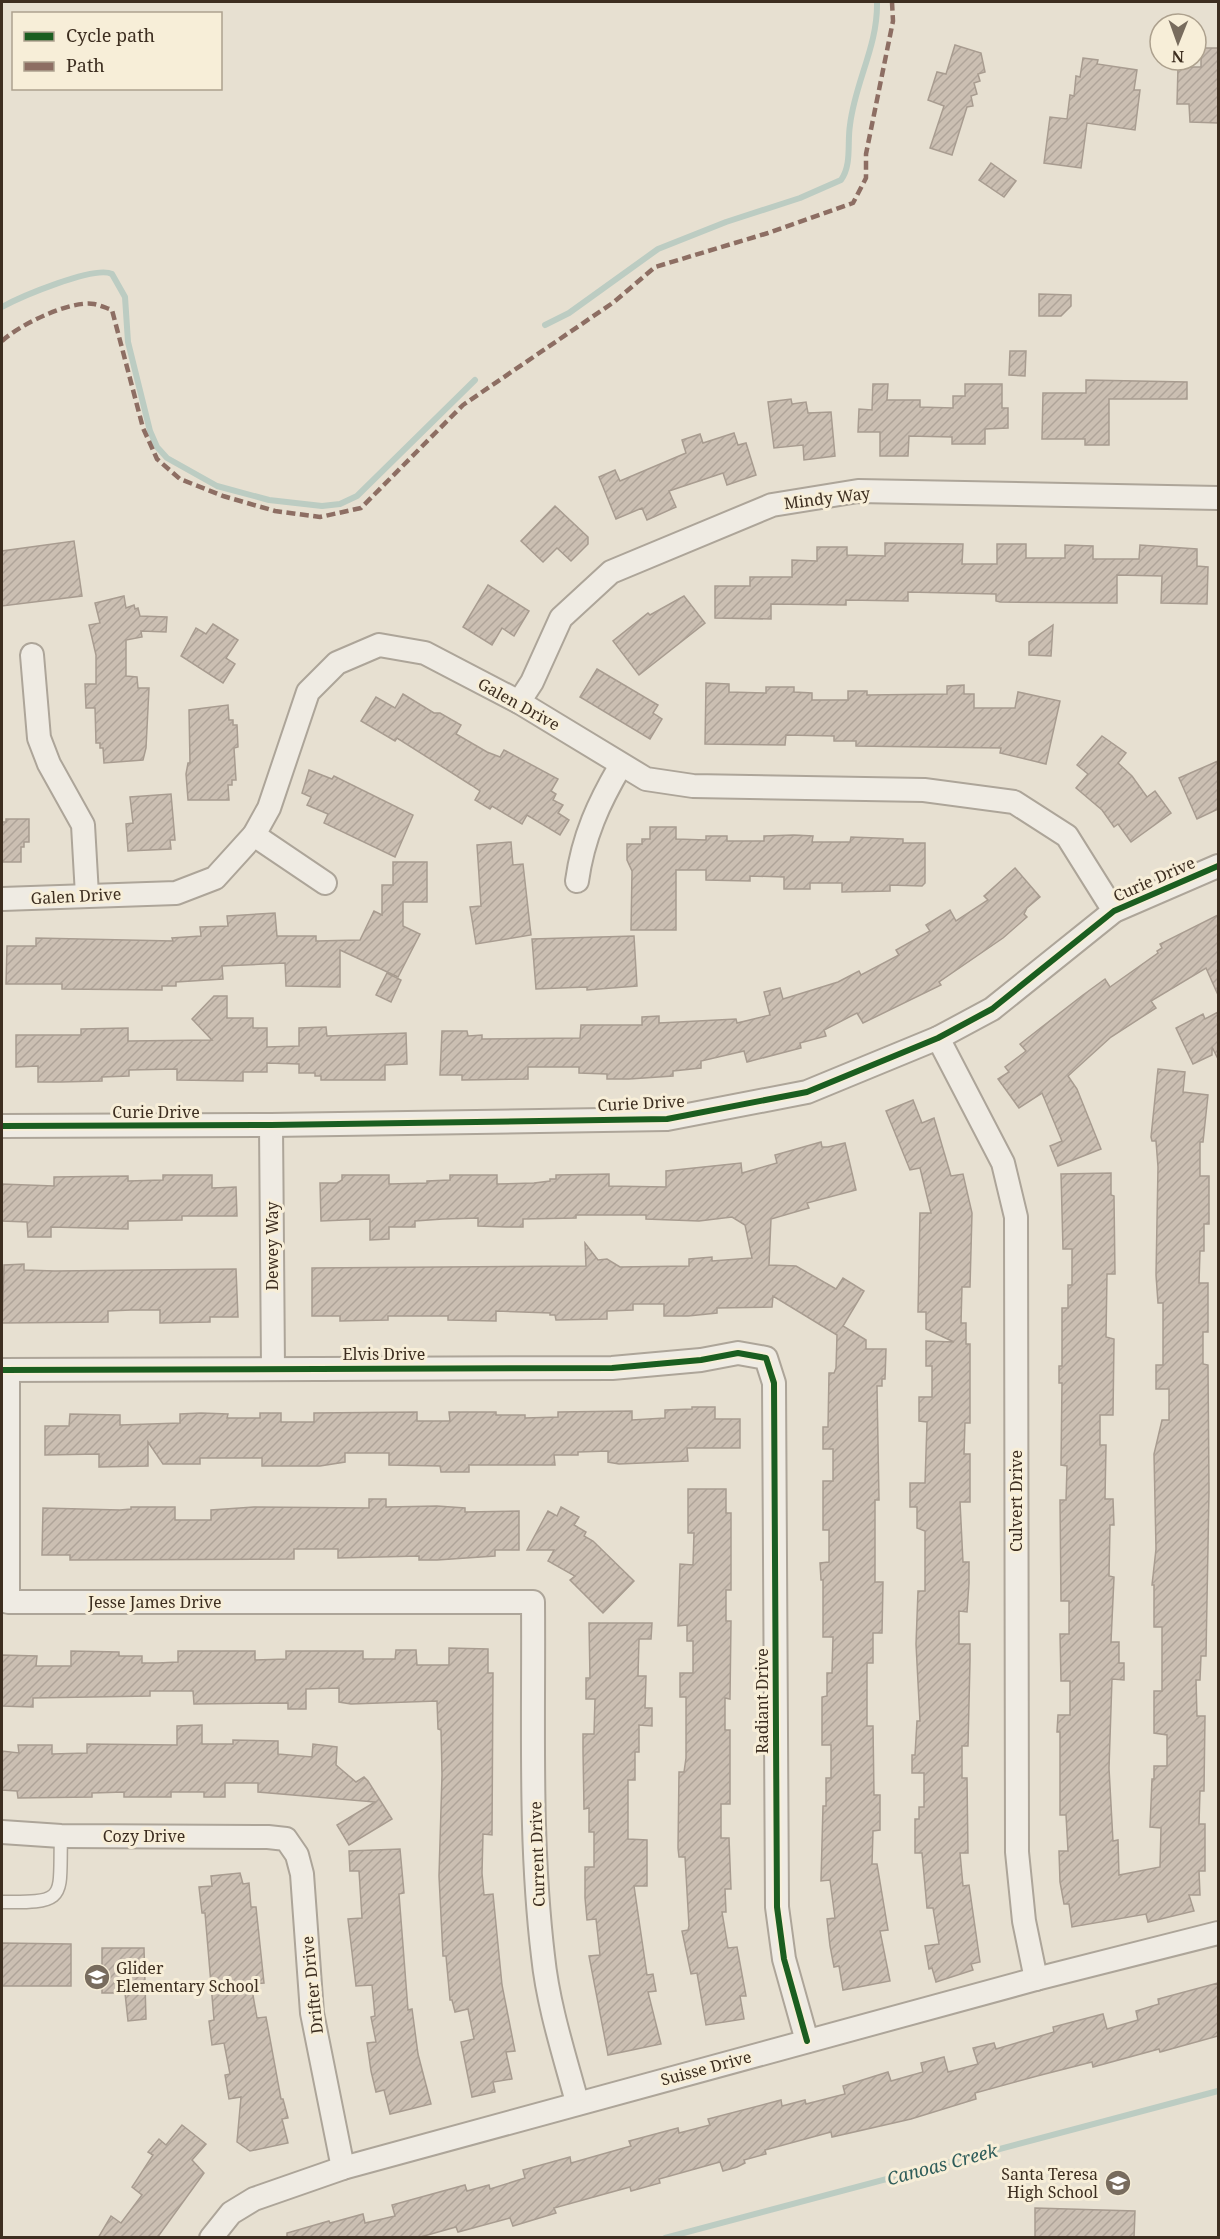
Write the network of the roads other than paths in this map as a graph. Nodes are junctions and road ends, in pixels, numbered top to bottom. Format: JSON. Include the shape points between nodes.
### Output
{"nodes":[{"id":1,"x":1218,"y":498,"type":"edge"},
{"id":2,"x":32,"y":656,"type":"dead end"},
{"id":3,"x":519,"y":702,"type":"junction"},
{"id":4,"x":621,"y":765,"type":"junction"},
{"id":5,"x":254,"y":835,"type":"junction"},
{"id":6,"x":1218,"y":866,"type":"edge"},
{"id":7,"x":577,"y":880,"type":"dead end"},
{"id":8,"x":325,"y":883,"type":"dead end"},
{"id":9,"x":87,"y":895,"type":"junction"},
{"id":10,"x":2,"y":900,"type":"edge"},
{"id":11,"x":1114,"y":910,"type":"junction"},
{"id":12,"x":938,"y":1038,"type":"junction"},
{"id":13,"x":271,"y":1125,"type":"junction"},
{"id":14,"x":2,"y":1126,"type":"edge"},
{"id":15,"x":766,"y":1358,"type":"joint"},
{"id":16,"x":273,"y":1368,"type":"junction"},
{"id":17,"x":5,"y":1370,"type":"edge"},
{"id":18,"x":532,"y":1602,"type":"joint"},
{"id":19,"x":2,"y":1832,"type":"edge"},
{"id":20,"x":61,"y":1836,"type":"junction"},
{"id":21,"x":286,"y":1839,"type":"joint"},
{"id":22,"x":2,"y":1902,"type":"edge"},
{"id":23,"x":1218,"y":1933,"type":"edge"},
{"id":24,"x":1036,"y":1979,"type":"junction"},
{"id":25,"x":807,"y":2041,"type":"junction"},
{"id":26,"x":577,"y":2102,"type":"junction"},
{"id":27,"x":343,"y":2168,"type":"junction"},
{"id":28,"x":211,"y":2238,"type":"edge"}],
"edges":[{"from":1,"to":3,"type":"street","name":"Mindy Way","via":[[858,491],[772,505],[611,572],[561,618]]},
{"from":2,"to":9,"type":"street","via":[[39,738],[83,825]]},
{"from":3,"to":4,"type":"street","name":"Galen Drive"},
{"from":3,"to":5,"type":"street","name":"Galen Drive","via":[[425,653],[379,645],[337,663],[308,692],[269,808]]},
{"from":4,"to":7,"type":"street","via":[[598,804],[581,851]]},
{"from":4,"to":11,"type":"street","name":"Galen Drive","via":[[646,779],[693,786],[924,790],[1014,802],[1067,836]]},
{"from":5,"to":8,"type":"street"},
{"from":5,"to":9,"type":"street","name":"Galen Drive","via":[[215,878],[176,892]]},
{"from":6,"to":11,"type":"street","name":"Curie Drive"},
{"from":9,"to":10,"type":"street","name":"Galen Drive"},
{"from":11,"to":12,"type":"street","name":"Curie Drive","via":[[992,1009]]},
{"from":12,"to":13,"type":"street","name":"Curie Drive","via":[[807,1092],[667,1119]]},
{"from":12,"to":24,"type":"street","name":"Culvert Drive","via":[[1003,1163],[1016,1217],[1017,1852],[1024,1922]]},
{"from":13,"to":14,"type":"street","name":"Curie Drive"},
{"from":13,"to":16,"type":"street","name":"Dewey Way"},
{"from":15,"to":16,"type":"street","name":"Elvis Drive","via":[[738,1353],[612,1368]]},
{"from":15,"to":25,"type":"street","name":"Radiant Drive","via":[[774,1383],[777,1907],[784,1959]]},
{"from":16,"to":17,"type":"street","name":"Elvis Drive"},
{"from":17,"to":18,"type":"street","name":"Jesse James Drive","via":[[8,1602]]},
{"from":18,"to":26,"type":"street","name":"Current Drive","via":[[536,1874],[543,1957],[549,1996]]},
{"from":19,"to":20,"type":"street","name":"Cozy Drive"},
{"from":20,"to":21,"type":"street","name":"Cozy Drive"},
{"from":20,"to":22,"type":"lane","via":[[59,1886],[54,1897],[42,1903]]},
{"from":21,"to":27,"type":"street","name":"Drifter Drive","via":[[297,1855],[302,1875],[312,2013]]},
{"from":23,"to":24,"type":"street","name":"Suisse Drive"},
{"from":24,"to":25,"type":"street","name":"Suisse Drive"},
{"from":25,"to":26,"type":"street","name":"Suisse Drive"},
{"from":26,"to":27,"type":"street","name":"Suisse Drive"},
{"from":27,"to":28,"type":"street","name":"Suisse Drive","via":[[254,2199],[231,2213]]}]}
